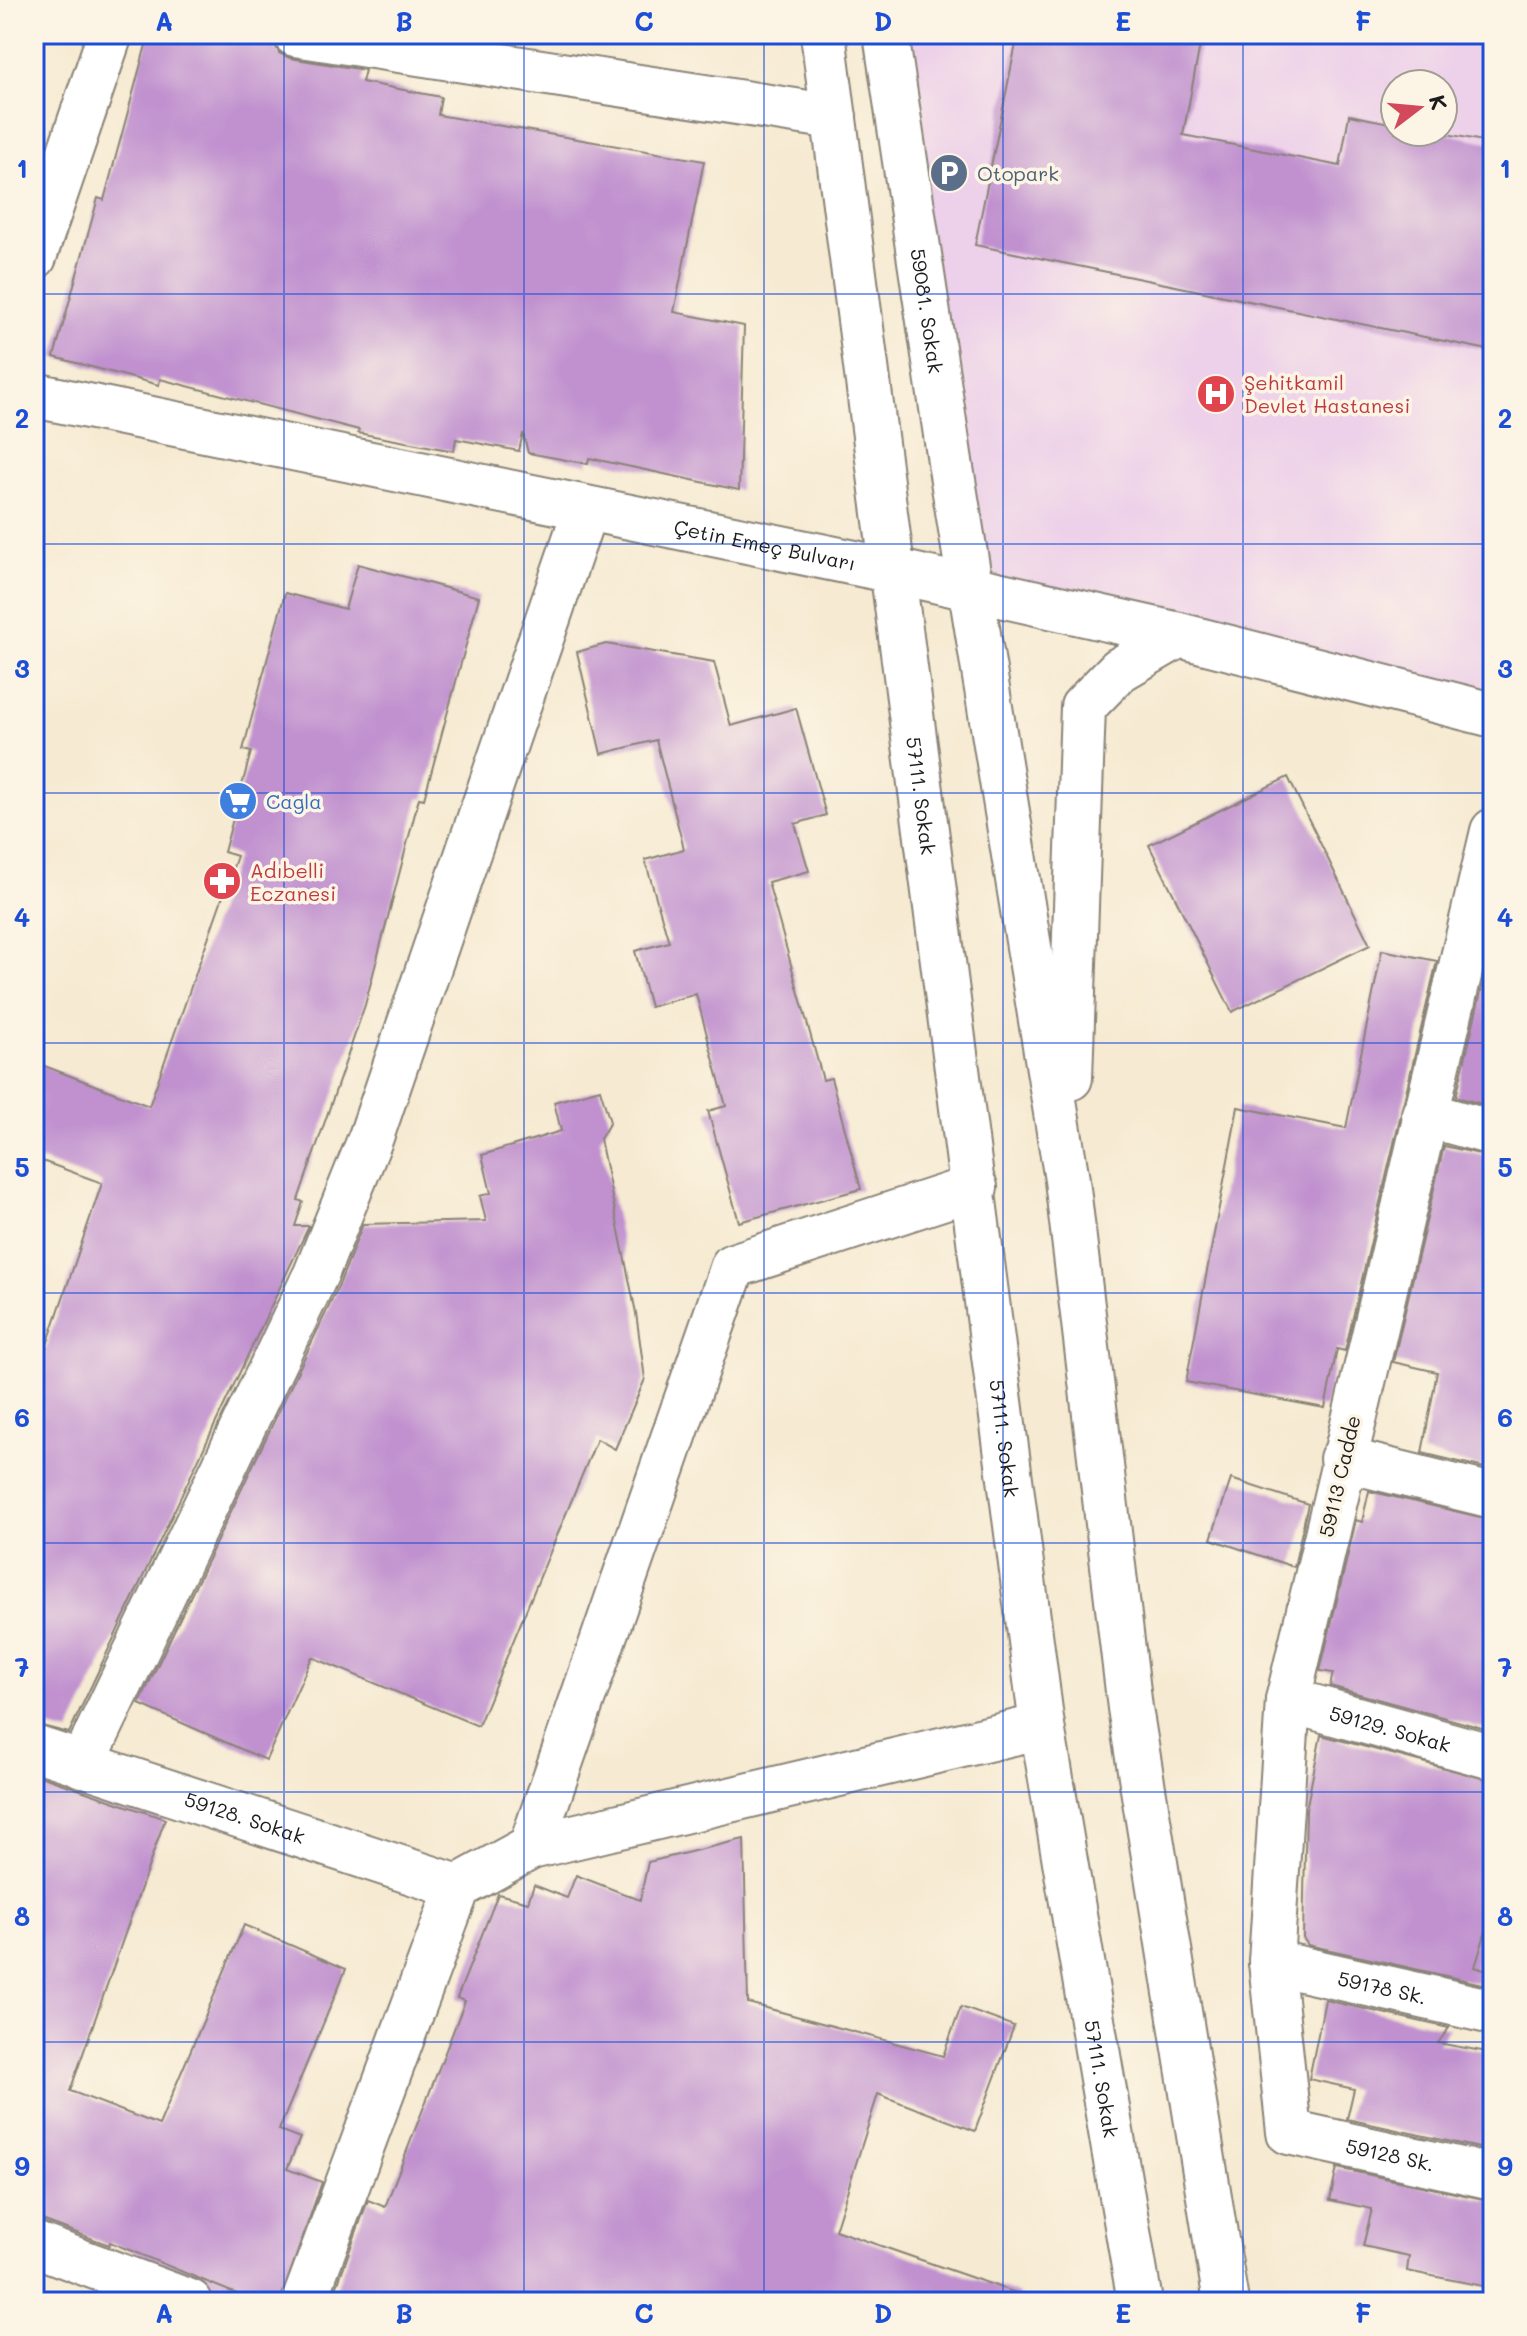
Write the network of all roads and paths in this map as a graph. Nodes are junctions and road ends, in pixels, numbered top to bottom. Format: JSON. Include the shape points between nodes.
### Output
{"nodes":[{"id":1,"x":110,"y":34,"type":"edge"},
{"id":2,"x":295,"y":34,"type":"edge"},
{"id":3,"x":823,"y":34,"type":"edge"},
{"id":4,"x":886,"y":34,"type":"edge"},
{"id":5,"x":834,"y":117,"type":"junction"},
{"id":6,"x":34,"y":257,"type":"edge"},
{"id":7,"x":34,"y":395,"type":"edge"},
{"id":8,"x":585,"y":510,"type":"junction"},
{"id":9,"x":894,"y":571,"type":"junction"},
{"id":10,"x":970,"y":589,"type":"junction"},
{"id":11,"x":1179,"y":635,"type":"junction"},
{"id":12,"x":1493,"y":715,"type":"edge"},
{"id":13,"x":1493,"y":831,"type":"edge"},
{"id":14,"x":1424,"y":1114,"type":"junction"},
{"id":15,"x":1493,"y":1133,"type":"edge"},
{"id":16,"x":1067,"y":1180,"type":"junction"},
{"id":17,"x":975,"y":1187,"type":"junction"},
{"id":18,"x":1342,"y":1459,"type":"junction"},
{"id":19,"x":1493,"y":1496,"type":"edge"},
{"id":20,"x":1288,"y":1700,"type":"junction"},
{"id":21,"x":1042,"y":1726,"type":"junction"},
{"id":22,"x":34,"y":1748,"type":"edge"},
{"id":23,"x":1493,"y":1757,"type":"edge"},
{"id":24,"x":82,"y":1765,"type":"junction"},
{"id":25,"x":531,"y":1847,"type":"junction"},
{"id":26,"x":458,"y":1887,"type":"junction"},
{"id":27,"x":1271,"y":1962,"type":"junction"},
{"id":28,"x":1493,"y":2012,"type":"edge"},
{"id":29,"x":1289,"y":2132,"type":"joint"},
{"id":30,"x":1493,"y":2177,"type":"edge"},
{"id":31,"x":34,"y":2244,"type":"edge"},
{"id":32,"x":190,"y":2302,"type":"edge"},
{"id":33,"x":304,"y":2302,"type":"edge"},
{"id":34,"x":1140,"y":2302,"type":"edge"},
{"id":35,"x":1226,"y":2302,"type":"edge"}],
"edges":[{"from":1,"to":6,"type":"main road"},
{"from":2,"to":5,"type":"main road"},
{"from":3,"to":5,"type":"main road"},
{"from":4,"to":10,"type":"main road","name":"59081. Sokak"},
{"from":5,"to":9,"type":"main road"},
{"from":7,"to":8,"type":"main road","name":"Çetin Emeç Bulvarı"},
{"from":8,"to":9,"type":"main road","name":"Çetin Emeç Bulvarı"},
{"from":8,"to":24,"type":"main road","via":[[371,1137],[322,1260]]},
{"from":9,"to":10,"type":"main road","name":"Çetin Emeç Bulvarı"},
{"from":9,"to":17,"type":"main road","name":"57111. Sokak"},
{"from":10,"to":11,"type":"main road","name":"Çetin Emeç Bulvarı"},
{"from":10,"to":16,"type":"main road","name":"59081. Sokak"},
{"from":11,"to":12,"type":"main road","name":"Çetin Emeç Bulvarı"},
{"from":11,"to":16,"type":"main road","via":[[1119,670],[1083,707]]},
{"from":13,"to":14,"type":"main road","name":"59113 Cadde"},
{"from":14,"to":15,"type":"main road"},
{"from":14,"to":18,"type":"main road","name":"59113 Cadde"},
{"from":16,"to":35,"type":"main road","via":[[1130,1708]]},
{"from":17,"to":21,"type":"main road","name":"57111. Sokak"},
{"from":17,"to":25,"type":"main road","via":[[733,1266]]},
{"from":18,"to":19,"type":"main road"},
{"from":18,"to":20,"type":"main road","name":"59113 Cadde"},
{"from":20,"to":23,"type":"main road","name":"59129. Sokak"},
{"from":20,"to":27,"type":"main road","name":"59113 Cadde"},
{"from":21,"to":25,"type":"main road"},
{"from":21,"to":34,"type":"main road","name":"57111. Sokak"},
{"from":22,"to":24,"type":"main road","name":"59128. Sokak"},
{"from":24,"to":26,"type":"main road","name":"59128. Sokak"},
{"from":25,"to":26,"type":"main road"},
{"from":26,"to":33,"type":"main road"},
{"from":27,"to":28,"type":"main road","name":"59178 Sk."},
{"from":27,"to":29,"type":"main road","name":"59113 Cadde"},
{"from":29,"to":30,"type":"main road","name":"59128 Sk."},
{"from":31,"to":32,"type":"main road"}]}
